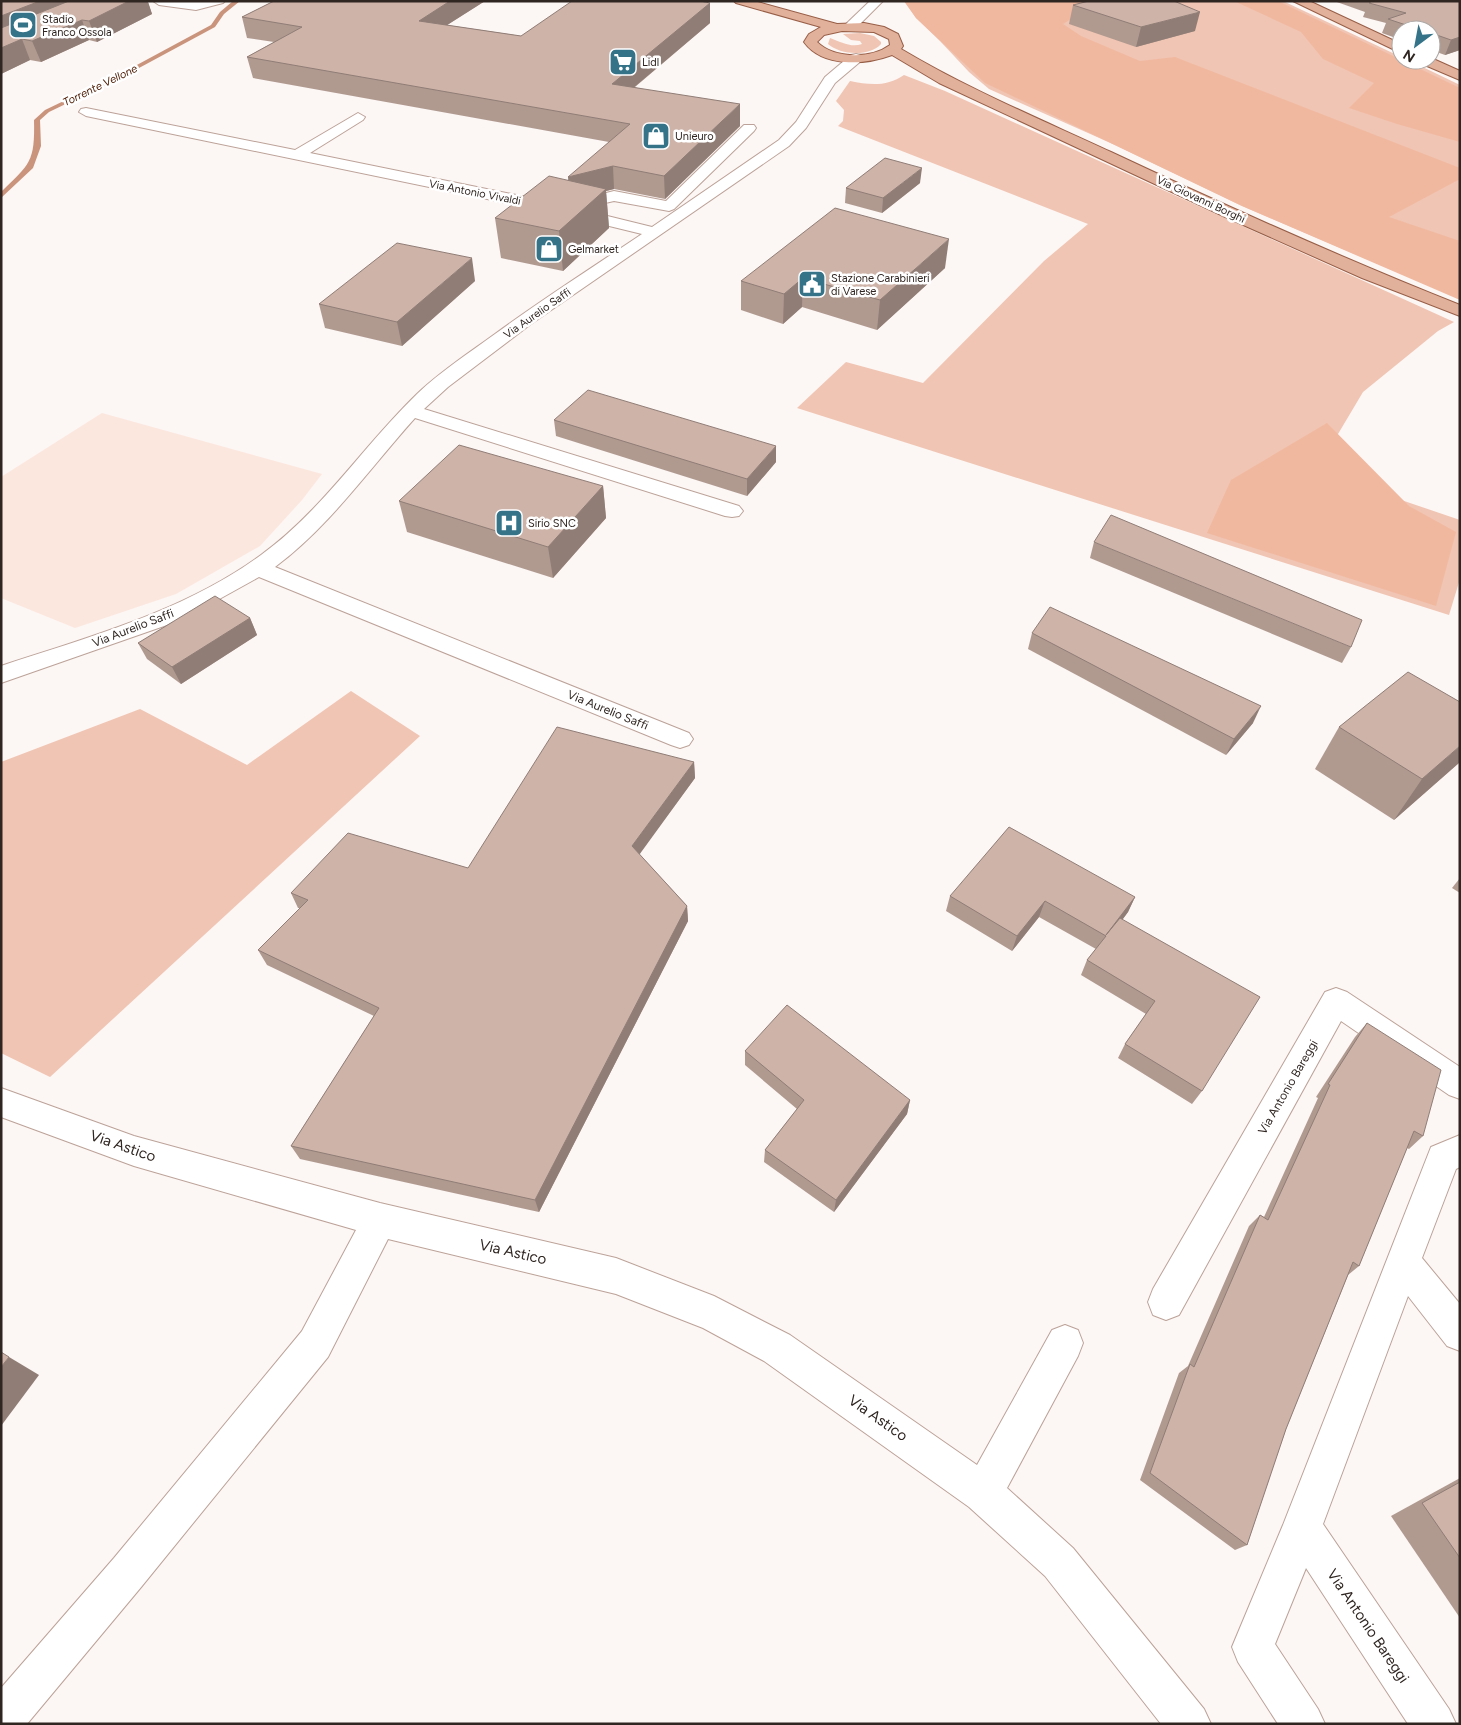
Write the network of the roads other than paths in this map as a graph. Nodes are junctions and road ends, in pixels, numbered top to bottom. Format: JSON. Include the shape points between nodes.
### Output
{"nodes":[{"id":1,"x":159,"y":1,"type":"edge"},
{"id":2,"x":219,"y":1,"type":"edge"},
{"id":3,"x":740,"y":1,"type":"edge"},
{"id":4,"x":877,"y":1,"type":"edge"},
{"id":5,"x":1299,"y":1,"type":"edge"},
{"id":6,"x":756,"y":6,"type":"junction"},
{"id":7,"x":844,"y":27,"type":"junction"},
{"id":8,"x":876,"y":29,"type":"junction"},
{"id":9,"x":805,"y":33,"type":"junction"},
{"id":10,"x":1391,"y":44,"type":"edge"},
{"id":11,"x":893,"y":50,"type":"junction"},
{"id":12,"x":819,"y":51,"type":"junction"},
{"id":13,"x":862,"y":58,"type":"junction"},
{"id":14,"x":1441,"y":67,"type":"edge"},
{"id":15,"x":1460,"y":76,"type":"edge"},
{"id":16,"x":830,"y":80,"type":"junction"},
{"id":17,"x":944,"y":80,"type":"junction"},
{"id":18,"x":86,"y":112,"type":"dead end"},
{"id":19,"x":358,"y":117,"type":"dead end"},
{"id":20,"x":749,"y":128,"type":"dead end"},
{"id":21,"x":296,"y":156,"type":"junction"},
{"id":22,"x":710,"y":166,"type":"junction"},
{"id":23,"x":742,"y":172,"type":"junction"},
{"id":24,"x":560,"y":209,"type":"junction"},
{"id":25,"x":654,"y":232,"type":"junction"},
{"id":26,"x":1460,"y":311,"type":"edge"},
{"id":27,"x":411,"y":411,"type":"junction"},
{"id":28,"x":732,"y":511,"type":"dead end"},
{"id":29,"x":258,"y":568,"type":"junction"},
{"id":30,"x":1,"y":675,"type":"edge"},
{"id":31,"x":680,"y":739,"type":"dead end"},
{"id":32,"x":1460,"y":1085,"type":"edge"},
{"id":33,"x":1,"y":1102,"type":"edge"},
{"id":34,"x":1460,"y":1150,"type":"edge"},
{"id":35,"x":380,"y":1220,"type":"junction"},
{"id":36,"x":1404,"y":1263,"type":"junction"},
{"id":37,"x":1166,"y":1302,"type":"dead end"},
{"id":38,"x":1460,"y":1333,"type":"edge"},
{"id":39,"x":1065,"y":1343,"type":"dead end"},
{"id":40,"x":983,"y":1493,"type":"junction"},
{"id":41,"x":1302,"y":1528,"type":"junction"},
{"id":42,"x":1,"y":1720,"type":"edge"},
{"id":43,"x":1189,"y":1724,"type":"edge"},
{"id":44,"x":1303,"y":1724,"type":"edge"},
{"id":45,"x":1434,"y":1724,"type":"edge"}],
"edges":[{"from":1,"to":2,"type":"street","via":[[196,6]]},
{"from":3,"to":6,"type":"main road"},
{"from":4,"to":7,"type":"street"},
{"from":4,"to":8,"type":"street"},
{"from":5,"to":10,"type":"main road"},
{"from":6,"to":7,"type":"main road"},
{"from":6,"to":9,"type":"main road"},
{"from":7,"to":8,"type":"main road"},
{"from":7,"to":9,"type":"main road"},
{"from":8,"to":11,"type":"main road","via":[[893,36],[897,46]]},
{"from":9,"to":12,"type":"main road"},
{"from":11,"to":13,"type":"main road"},
{"from":11,"to":17,"type":"main road","name":"Via Giovanni Borghi"},
{"from":12,"to":13,"type":"main road","name":"Via Giovanni Borghi"},
{"from":12,"to":16,"type":"street"},
{"from":13,"to":16,"type":"street","name":"Via Aurelio Saffi"},
{"from":13,"to":17,"type":"main road","name":"Via Giovanni Borghi"},
{"from":14,"to":15,"type":"main road"},
{"from":16,"to":23,"type":"street","name":"Via Aurelio Saffi","via":[[793,135]]},
{"from":17,"to":26,"type":"main road","name":"Via Giovanni Borghi","via":[[1238,216]]},
{"from":18,"to":21,"type":"street","name":"Via Antonio Vivaldi"},
{"from":19,"to":21,"type":"street"},
{"from":20,"to":22,"type":"street"},
{"from":21,"to":24,"type":"street","name":"Via Antonio Vivaldi"},
{"from":22,"to":23,"type":"street"},
{"from":22,"to":24,"type":"street","via":[[669,206],[614,196]]},
{"from":23,"to":25,"type":"street","name":"Via Aurelio Saffi"},
{"from":24,"to":25,"type":"street","name":"Via Antonio Vivaldi"},
{"from":25,"to":27,"type":"street","name":"Via Aurelio Saffi","via":[[470,361]]},
{"from":27,"to":28,"type":"street"},
{"from":27,"to":29,"type":"street","name":"Via Aurelio Saffi","via":[[321,515]]},
{"from":29,"to":30,"type":"street","name":"Via Aurelio Saffi","via":[[180,610]]},
{"from":29,"to":31,"type":"street","name":"Via Aurelio Saffi"},
{"from":32,"to":37,"type":"street","name":"Via Antonio Bareggi","via":[[1336,1001]]},
{"from":33,"to":35,"type":"street","name":"Via Astico","via":[[134,1151]]},
{"from":34,"to":36,"type":"street","via":[[1444,1158]]},
{"from":35,"to":40,"type":"street","name":"Via Astico","via":[[616,1276],[714,1314],[777,1348]]},
{"from":35,"to":42,"type":"street","via":[[315,1344],[128,1572]]},
{"from":36,"to":38,"type":"street"},
{"from":36,"to":41,"type":"street"},
{"from":39,"to":40,"type":"street"},
{"from":40,"to":43,"type":"street","name":"Via Astico","via":[[1059,1562]]},
{"from":41,"to":44,"type":"street","via":[[1253,1647]]},
{"from":41,"to":45,"type":"street","name":"Via Antonio Bareggi"}]}
